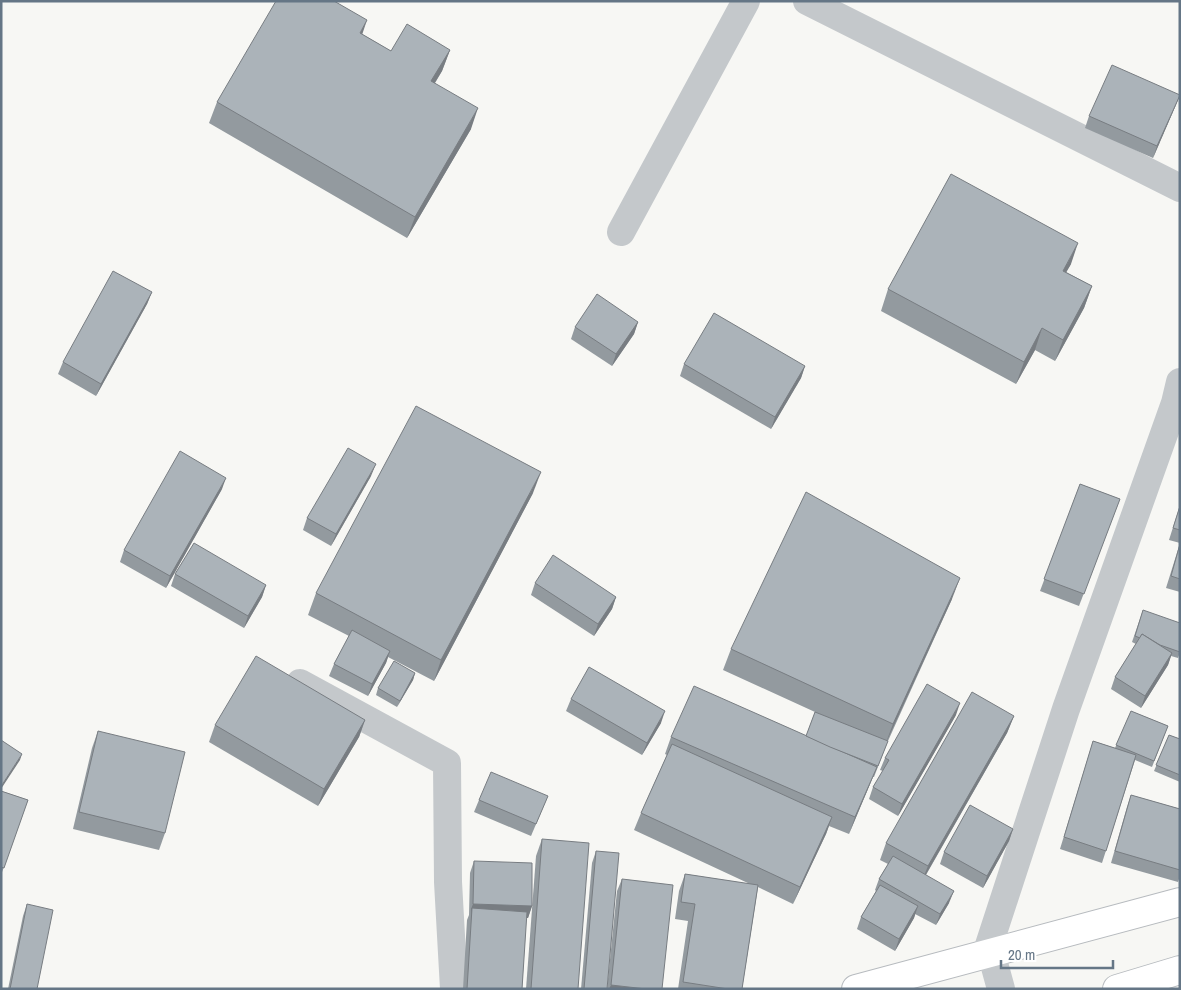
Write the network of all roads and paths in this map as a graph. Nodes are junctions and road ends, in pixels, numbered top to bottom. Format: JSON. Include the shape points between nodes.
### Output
{"nodes":[{"id":1,"x":746,"y":1,"type":"edge"},
{"id":2,"x":808,"y":1,"type":"edge"},
{"id":3,"x":1180,"y":188,"type":"edge"},
{"id":4,"x":621,"y":232,"type":"dead end"},
{"id":5,"x":1180,"y":382,"type":"edge"},
{"id":6,"x":290,"y":678,"type":"edge"},
{"id":7,"x":1180,"y":902,"type":"edge"},
{"id":8,"x":990,"y":953,"type":"junction"},
{"id":9,"x":1180,"y":970,"type":"edge"},
{"id":10,"x":454,"y":989,"type":"edge"},
{"id":11,"x":856,"y":989,"type":"edge"},
{"id":12,"x":1001,"y":989,"type":"edge"},
{"id":13,"x":1117,"y":989,"type":"edge"}],
"edges":[{"from":1,"to":4,"type":"street"},
{"from":2,"to":3,"type":"street"},
{"from":5,"to":8,"type":"street","via":[[1066,709],[989,945]]},
{"from":6,"to":10,"type":"street","via":[[447,763],[448,882]]},
{"from":7,"to":8,"type":"main road"},
{"from":8,"to":11,"type":"main road"},
{"from":8,"to":12,"type":"street"},
{"from":9,"to":13,"type":"main road"}]}
